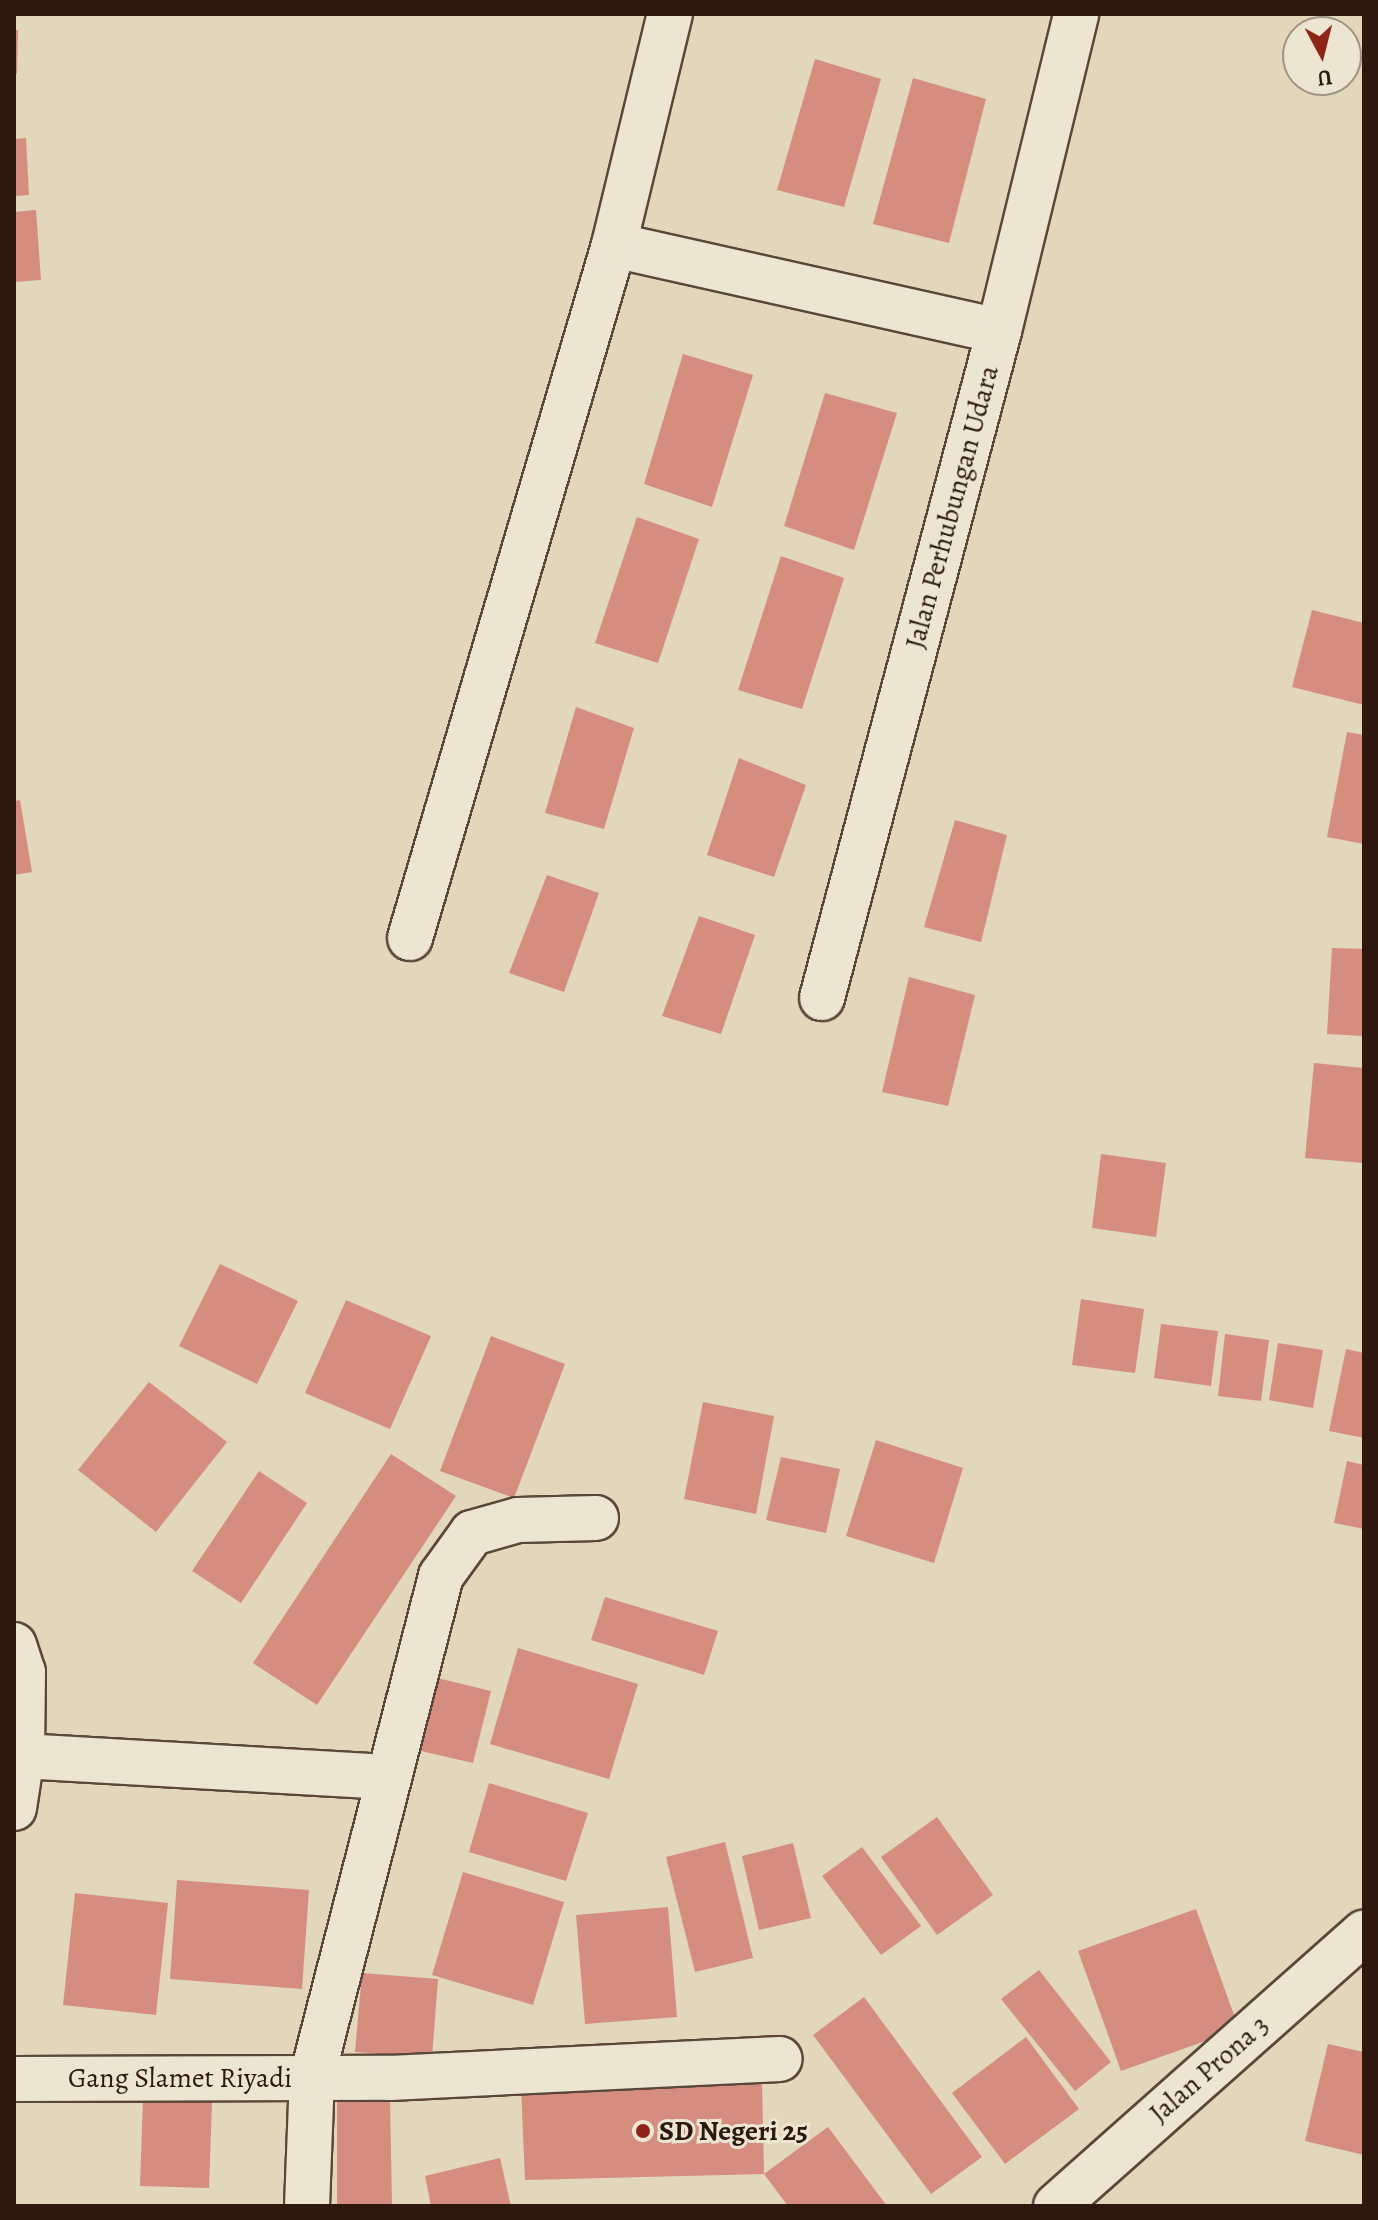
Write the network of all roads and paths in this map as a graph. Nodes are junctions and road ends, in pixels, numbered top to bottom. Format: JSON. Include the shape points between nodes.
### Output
{"nodes":[{"id":1,"x":670,"y":14,"type":"edge"},
{"id":2,"x":1076,"y":14,"type":"edge"},
{"id":3,"x":614,"y":245,"type":"junction"},
{"id":4,"x":999,"y":331,"type":"junction"},
{"id":5,"x":410,"y":938,"type":"dead end"},
{"id":6,"x":822,"y":998,"type":"dead end"},
{"id":7,"x":596,"y":1518,"type":"dead end"},
{"id":8,"x":14,"y":1645,"type":"edge"},
{"id":9,"x":22,"y":1756,"type":"junction"},
{"id":10,"x":387,"y":1777,"type":"junction"},
{"id":11,"x":14,"y":1808,"type":"edge"},
{"id":12,"x":1364,"y":1933,"type":"edge"},
{"id":13,"x":1345,"y":1972,"type":"edge"},
{"id":14,"x":780,"y":2059,"type":"dead end"},
{"id":15,"x":312,"y":2077,"type":"junction"},
{"id":16,"x":14,"y":2079,"type":"edge"},
{"id":17,"x":1060,"y":2205,"type":"edge"},
{"id":18,"x":307,"y":2206,"type":"edge"}],
"edges":[{"from":1,"to":3,"type":"street"},
{"from":2,"to":4,"type":"street","name":"Jalan Perhubungan Udara"},
{"from":3,"to":4,"type":"street"},
{"from":3,"to":5,"type":"street"},
{"from":4,"to":6,"type":"street","name":"Jalan Perhubungan Udara"},
{"from":7,"to":10,"type":"street","via":[[518,1520],[472,1533],[441,1576]]},
{"from":8,"to":9,"type":"street","via":[[23,1672]]},
{"from":9,"to":10,"type":"street"},
{"from":9,"to":11,"type":"street"},
{"from":10,"to":15,"type":"street"},
{"from":12,"to":13,"type":"street","name":"Jalan Prona 3"},
{"from":13,"to":17,"type":"street","name":"Jalan Prona 3"},
{"from":14,"to":15,"type":"street"},
{"from":15,"to":16,"type":"street","name":"Gang Slamet Riyadi"},
{"from":15,"to":18,"type":"street","name":"Gang Slamet Riyadi"}]}
